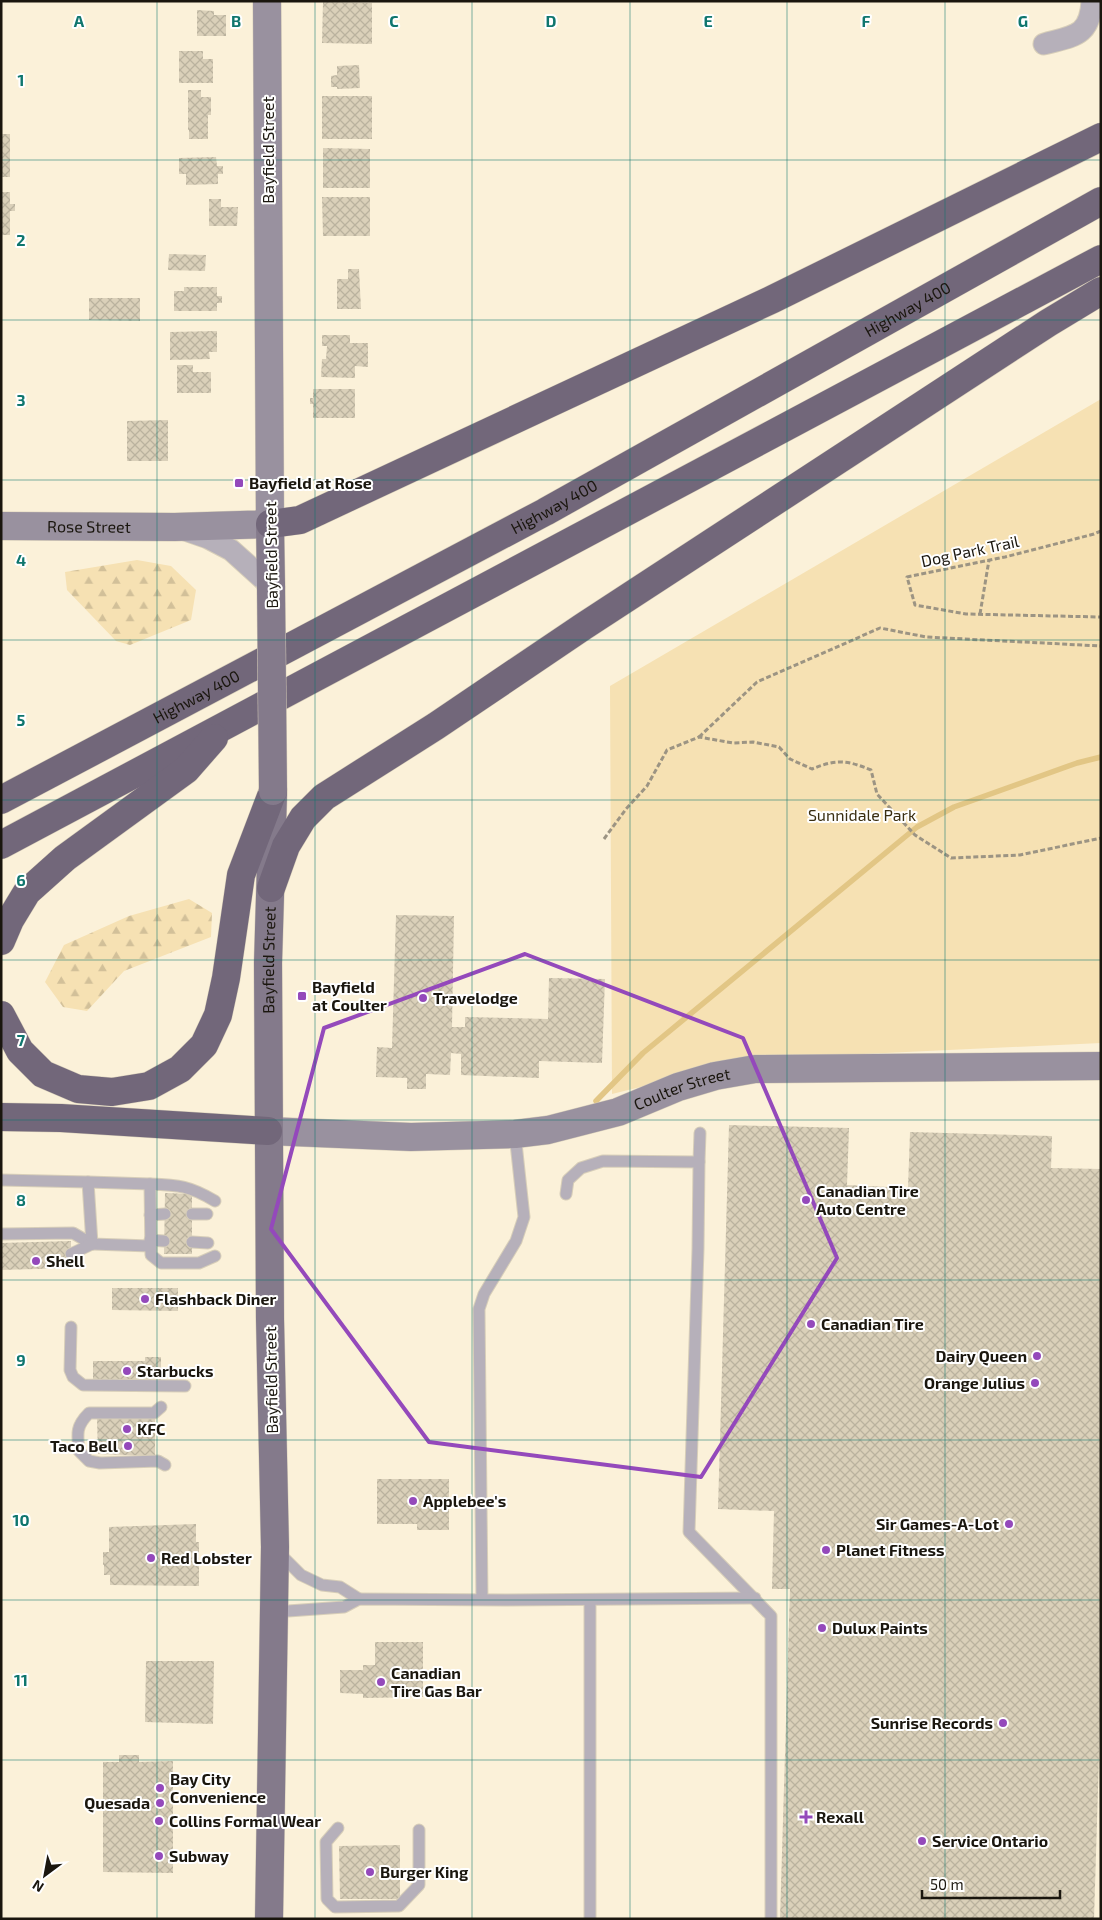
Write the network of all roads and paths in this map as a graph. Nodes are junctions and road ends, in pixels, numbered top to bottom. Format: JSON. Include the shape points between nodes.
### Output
{"nodes":[{"id":1,"x":267,"y":1,"type":"edge"},
{"id":2,"x":1092,"y":1,"type":"edge"},
{"id":3,"x":1044,"y":44,"type":"dead end"},
{"id":4,"x":1101,"y":137,"type":"edge"},
{"id":5,"x":1101,"y":201,"type":"edge"},
{"id":6,"x":1101,"y":259,"type":"edge"},
{"id":7,"x":1101,"y":291,"type":"edge"},
{"id":8,"x":270,"y":524,"type":"junction"},
{"id":9,"x":1,"y":526,"type":"edge"},
{"id":10,"x":175,"y":526,"type":"junction"},
{"id":11,"x":1101,"y":531,"type":"edge"},
{"id":12,"x":989,"y":560,"type":"junction"},
{"id":13,"x":271,"y":586,"type":"junction"},
{"id":14,"x":980,"y":614,"type":"junction"},
{"id":15,"x":1101,"y":617,"type":"edge"},
{"id":16,"x":1101,"y":646,"type":"edge"},
{"id":17,"x":224,"y":726,"type":"junction"},
{"id":18,"x":699,"y":737,"type":"junction"},
{"id":19,"x":273,"y":791,"type":"junction"},
{"id":20,"x":1,"y":800,"type":"edge"},
{"id":21,"x":1101,"y":838,"type":"edge"},
{"id":22,"x":604,"y":839,"type":"dead end"},
{"id":23,"x":1,"y":845,"type":"edge"},
{"id":24,"x":271,"y":888,"type":"junction"},
{"id":25,"x":1,"y":940,"type":"edge"},
{"id":26,"x":1,"y":1015,"type":"edge"},
{"id":27,"x":1101,"y":1066,"type":"edge"},
{"id":28,"x":1,"y":1117,"type":"edge"},
{"id":29,"x":268,"y":1131,"type":"junction"},
{"id":30,"x":515,"y":1134,"type":"junction"},
{"id":31,"x":700,"y":1134,"type":"dead end"},
{"id":32,"x":699,"y":1162,"type":"junction"},
{"id":33,"x":1,"y":1180,"type":"edge"},
{"id":34,"x":88,"y":1182,"type":"junction"},
{"id":35,"x":150,"y":1184,"type":"junction"},
{"id":36,"x":566,"y":1194,"type":"dead end"},
{"id":37,"x":215,"y":1201,"type":"dead end"},
{"id":38,"x":165,"y":1214,"type":"dead end"},
{"id":39,"x":192,"y":1214,"type":"dead end"},
{"id":40,"x":207,"y":1214,"type":"dead end"},
{"id":41,"x":150,"y":1215,"type":"junction"},
{"id":42,"x":1,"y":1234,"type":"edge"},
{"id":43,"x":164,"y":1241,"type":"dead end"},
{"id":44,"x":192,"y":1242,"type":"dead end"},
{"id":45,"x":150,"y":1243,"type":"junction"},
{"id":46,"x":208,"y":1243,"type":"dead end"},
{"id":47,"x":92,"y":1244,"type":"junction"},
{"id":48,"x":71,"y":1254,"type":"dead end"},
{"id":49,"x":215,"y":1256,"type":"dead end"},
{"id":50,"x":71,"y":1327,"type":"dead end"},
{"id":51,"x":185,"y":1386,"type":"dead end"},
{"id":52,"x":161,"y":1407,"type":"dead end"},
{"id":53,"x":165,"y":1466,"type":"dead end"},
{"id":54,"x":274,"y":1547,"type":"junction"},
{"id":55,"x":359,"y":1598,"type":"junction"},
{"id":56,"x":755,"y":1598,"type":"junction"},
{"id":57,"x":482,"y":1599,"type":"junction"},
{"id":58,"x":590,"y":1600,"type":"junction"},
{"id":59,"x":273,"y":1612,"type":"junction"},
{"id":60,"x":338,"y":1828,"type":"dead end"},
{"id":61,"x":419,"y":1830,"type":"dead end"},
{"id":62,"x":269,"y":1919,"type":"edge"},
{"id":63,"x":590,"y":1919,"type":"edge"},
{"id":64,"x":771,"y":1919,"type":"edge"}],
"edges":[{"from":1,"to":8,"type":"street","name":"Bayfield Street"},
{"from":2,"to":3,"type":"street","via":[[1087,26],[1073,36]]},
{"from":4,"to":8,"type":"highway","via":[[773,299],[300,520]]},
{"from":5,"to":20,"type":"highway","name":"Highway 400","via":[[545,512]]},
{"from":6,"to":17,"type":"highway"},
{"from":7,"to":24,"type":"highway","via":[[324,797],[303,818],[286,846]]},
{"from":8,"to":10,"type":"street","name":"Rose Street"},
{"from":8,"to":13,"type":"main road","name":"Bayfield Street"},
{"from":9,"to":10,"type":"street","name":"Rose Street"},
{"from":10,"to":13,"type":"street","name":"Rose Street","via":[[232,550]]},
{"from":11,"to":12,"type":"path","name":"Dog Park Trail"},
{"from":12,"to":14,"type":"path"},
{"from":12,"to":14,"type":"path","name":"Dog Park Trail","via":[[907,577],[915,606]]},
{"from":13,"to":19,"type":"main road","name":"Bayfield Street","bridge":true},
{"from":14,"to":15,"type":"path","name":"Dog Park Trail"},
{"from":16,"to":18,"type":"path","via":[[926,637],[880,628],[757,682]]},
{"from":17,"to":23,"type":"highway"},
{"from":17,"to":25,"type":"highway","via":[[186,770],[65,858],[27,892]]},
{"from":18,"to":21,"type":"path","via":[[779,747],[790,759],[812,769],[828,762],[850,761],[871,770],[877,794],[915,834],[951,858],[1020,855]]},
{"from":18,"to":22,"type":"path","via":[[667,750],[647,786]]},
{"from":19,"to":24,"type":"main road","name":"Bayfield Street"},
{"from":19,"to":26,"type":"highway","via":[[241,875],[218,1015],[204,1045],[180,1069],[149,1086],[112,1092],[78,1089],[44,1074],[20,1051]]},
{"from":24,"to":29,"type":"main road","name":"Bayfield Street"},
{"from":27,"to":30,"type":"street","name":"Coulter Street","via":[[755,1069],[678,1087],[582,1123]]},
{"from":28,"to":29,"type":"highway"},
{"from":29,"to":30,"type":"street","name":"Coulter Street","via":[[412,1137]]},
{"from":29,"to":54,"type":"main road","name":"Bayfield Street"},
{"from":30,"to":57,"type":"lane","via":[[524,1217],[516,1241],[484,1294],[480,1309]]},
{"from":31,"to":32,"type":"lane"},
{"from":32,"to":36,"type":"lane","via":[[603,1161],[581,1168],[568,1180]]},
{"from":32,"to":56,"type":"lane","via":[[689,1532]]},
{"from":33,"to":34,"type":"lane"},
{"from":34,"to":35,"type":"lane"},
{"from":34,"to":47,"type":"lane"},
{"from":35,"to":37,"type":"lane","via":[[180,1185]]},
{"from":35,"to":41,"type":"lane"},
{"from":38,"to":41,"type":"lane"},
{"from":39,"to":40,"type":"lane"},
{"from":41,"to":45,"type":"lane"},
{"from":42,"to":47,"type":"lane","via":[[73,1233]]},
{"from":43,"to":45,"type":"lane"},
{"from":44,"to":46,"type":"lane"},
{"from":45,"to":47,"type":"lane"},
{"from":45,"to":49,"type":"lane","via":[[151,1255],[162,1263],[199,1263]]},
{"from":47,"to":48,"type":"lane"},
{"from":50,"to":51,"type":"lane","via":[[70,1370],[83,1385]]},
{"from":52,"to":53,"type":"lane","via":[[154,1413],[89,1413],[80,1422],[78,1437],[79,1451],[90,1461],[158,1461]]},
{"from":54,"to":55,"type":"lane","via":[[301,1575],[322,1585],[340,1587]]},
{"from":54,"to":59,"type":"main road","name":"Bayfield Street"},
{"from":55,"to":57,"type":"lane"},
{"from":55,"to":59,"type":"lane","via":[[344,1607]]},
{"from":56,"to":58,"type":"lane"},
{"from":56,"to":64,"type":"lane","via":[[771,1616]]},
{"from":57,"to":58,"type":"lane"},
{"from":58,"to":63,"type":"lane"},
{"from":59,"to":62,"type":"main road","name":"Bayfield Street"},
{"from":60,"to":61,"type":"lane","via":[[326,1842],[327,1899],[335,1907],[399,1906],[419,1885]]}]}
